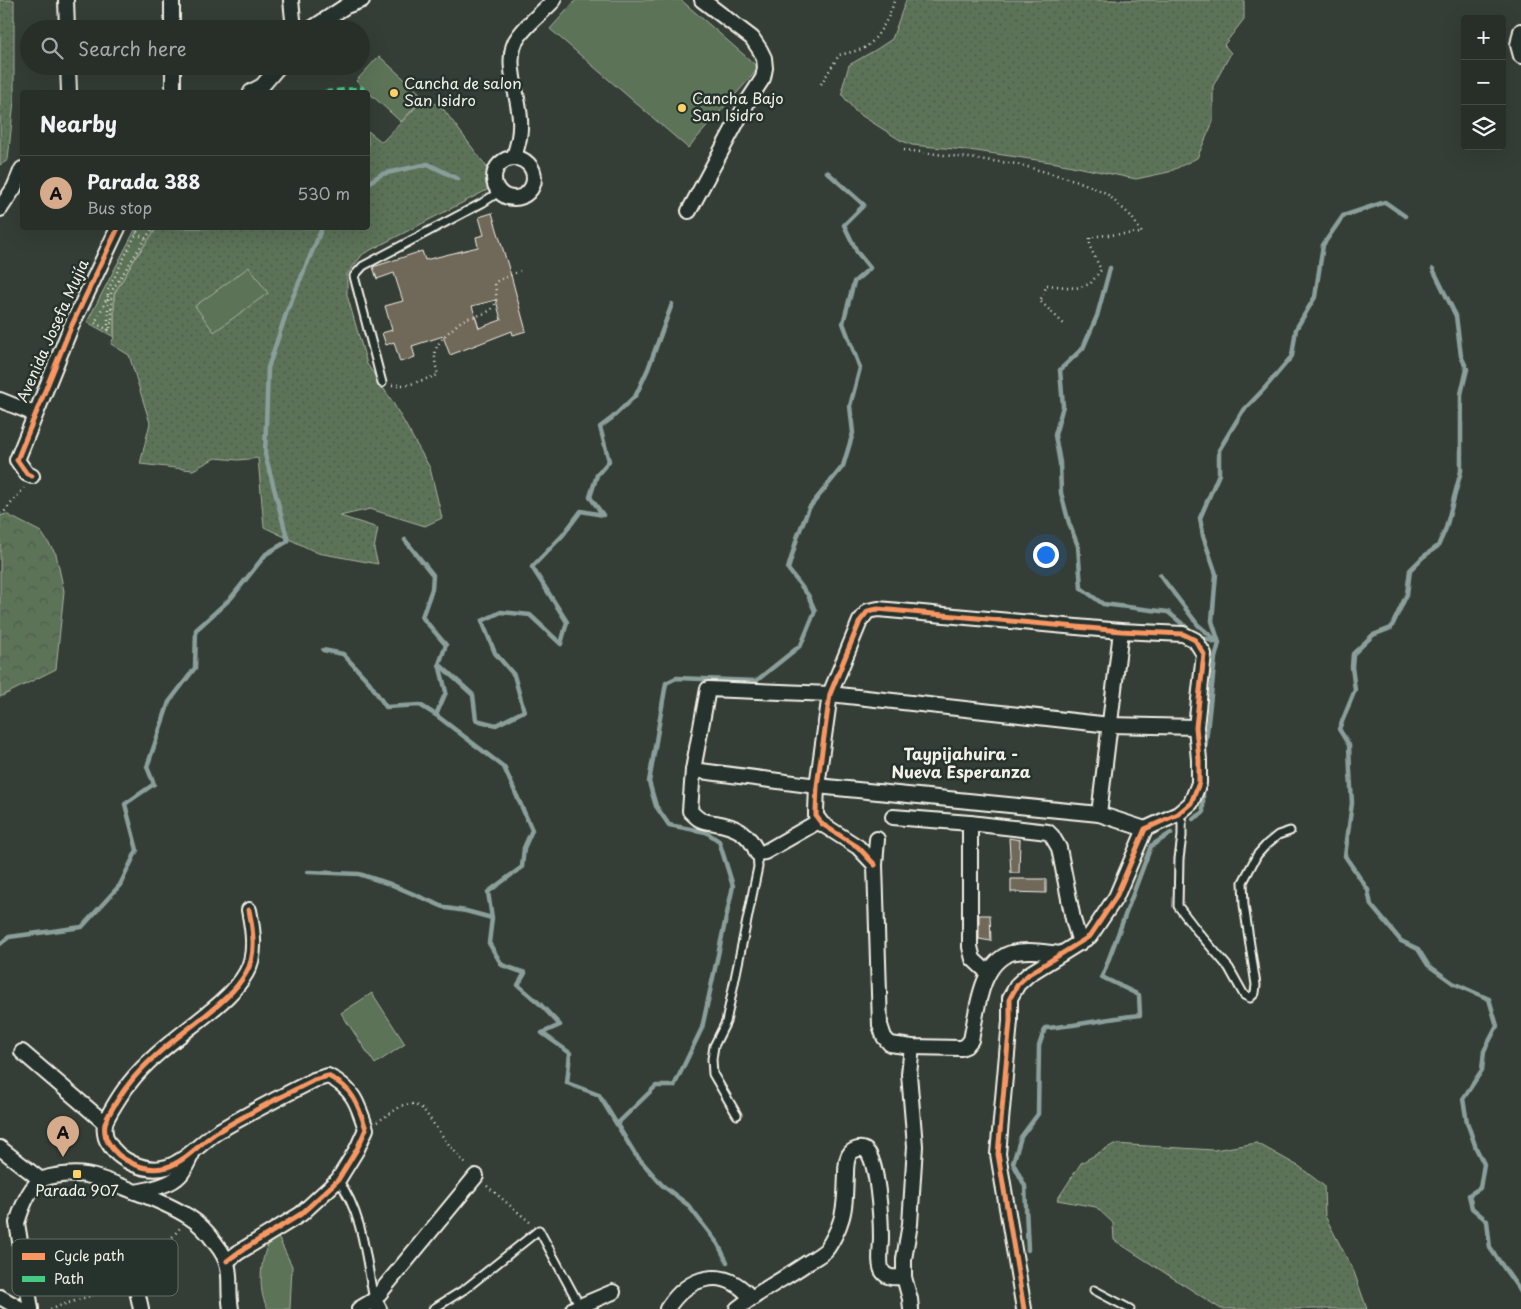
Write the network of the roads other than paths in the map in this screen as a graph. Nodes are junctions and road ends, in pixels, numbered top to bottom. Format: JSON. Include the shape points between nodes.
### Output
{"nodes":[{"id":1,"x":66,"y":0,"type":"edge"},
{"id":2,"x":172,"y":0,"type":"edge"},
{"id":3,"x":291,"y":0,"type":"edge"},
{"id":4,"x":362,"y":0,"type":"edge"},
{"id":5,"x":554,"y":0,"type":"edge"},
{"id":6,"x":702,"y":0,"type":"edge"},
{"id":7,"x":67,"y":20,"type":"edge"},
{"id":8,"x":172,"y":20,"type":"edge"},
{"id":9,"x":293,"y":20,"type":"edge"},
{"id":10,"x":325,"y":20,"type":"edge"},
{"id":11,"x":1521,"y":31,"type":"edge"},
{"id":12,"x":1521,"y":56,"type":"edge"},
{"id":13,"x":68,"y":75,"type":"edge"},
{"id":14,"x":173,"y":75,"type":"edge"},
{"id":15,"x":271,"y":75,"type":"edge"},
{"id":16,"x":69,"y":90,"type":"edge"},
{"id":17,"x":173,"y":90,"type":"edge"},
{"id":18,"x":255,"y":90,"type":"edge"},
{"id":19,"x":514,"y":157,"type":"junction"},
{"id":20,"x":20,"y":174,"type":"edge"},
{"id":21,"x":499,"y":192,"type":"junction"},
{"id":22,"x":0,"y":209,"type":"edge"},
{"id":23,"x":689,"y":211,"type":"dead end"},
{"id":24,"x":117,"y":230,"type":"edge"},
{"id":25,"x":382,"y":383,"type":"road end"},
{"id":26,"x":0,"y":400,"type":"edge"},
{"id":27,"x":35,"y":414,"type":"junction"},
{"id":28,"x":32,"y":476,"type":"road end"},
{"id":29,"x":1121,"y":631,"type":"junction"},
{"id":30,"x":830,"y":694,"type":"junction"},
{"id":31,"x":1110,"y":725,"type":"junction"},
{"id":32,"x":1196,"y":727,"type":"junction"},
{"id":33,"x":693,"y":770,"type":"junction"},
{"id":34,"x":817,"y":786,"type":"junction"},
{"id":35,"x":1099,"y":814,"type":"junction"},
{"id":36,"x":1178,"y":814,"type":"junction"},
{"id":37,"x":893,"y":817,"type":"dead end"},
{"id":38,"x":819,"y":820,"type":"junction"},
{"id":39,"x":970,"y":823,"type":"junction"},
{"id":40,"x":1144,"y":829,"type":"junction"},
{"id":41,"x":1290,"y":831,"type":"dead end"},
{"id":42,"x":877,"y":839,"type":"dead end"},
{"id":43,"x":758,"y":854,"type":"junction"},
{"id":44,"x":875,"y":865,"type":"junction"},
{"id":45,"x":250,"y":910,"type":"dead end"},
{"id":46,"x":1080,"y":942,"type":"junction"},
{"id":47,"x":1061,"y":954,"type":"junction"},
{"id":48,"x":988,"y":973,"type":"junction"},
{"id":49,"x":912,"y":1046,"type":"junction"},
{"id":50,"x":22,"y":1052,"type":"dead end"},
{"id":51,"x":737,"y":1115,"type":"dead end"},
{"id":52,"x":105,"y":1123,"type":"junction"},
{"id":53,"x":0,"y":1148,"type":"edge"},
{"id":54,"x":195,"y":1148,"type":"junction"},
{"id":55,"x":476,"y":1176,"type":"road end"},
{"id":56,"x":41,"y":1180,"type":"junction"},
{"id":57,"x":338,"y":1180,"type":"junction"},
{"id":58,"x":136,"y":1192,"type":"junction"},
{"id":59,"x":20,"y":1239,"type":"edge"},
{"id":60,"x":227,"y":1261,"type":"junction"},
{"id":61,"x":904,"y":1277,"type":"junction"},
{"id":62,"x":1094,"y":1290,"type":"dead end"},
{"id":63,"x":613,"y":1292,"type":"dead end"},
{"id":64,"x":29,"y":1296,"type":"edge"},
{"id":65,"x":138,"y":1296,"type":"edge"},
{"id":66,"x":0,"y":1297,"type":"edge"},
{"id":67,"x":751,"y":1298,"type":"junction"},
{"id":68,"x":376,"y":1305,"type":"edge"},
{"id":69,"x":577,"y":1308,"type":"edge"},
{"id":70,"x":21,"y":1309,"type":"edge"},
{"id":71,"x":31,"y":1309,"type":"edge"},
{"id":72,"x":141,"y":1309,"type":"edge"},
{"id":73,"x":231,"y":1309,"type":"edge"},
{"id":74,"x":359,"y":1309,"type":"edge"},
{"id":75,"x":433,"y":1309,"type":"edge"},
{"id":76,"x":666,"y":1309,"type":"edge"},
{"id":77,"x":737,"y":1309,"type":"edge"},
{"id":78,"x":911,"y":1309,"type":"edge"},
{"id":79,"x":1024,"y":1309,"type":"edge"},
{"id":80,"x":1130,"y":1309,"type":"edge"}],
"edges":[{"from":1,"to":7,"type":"street"},
{"from":2,"to":8,"type":"street"},
{"from":3,"to":9,"type":"street"},
{"from":4,"to":10,"type":"street"},
{"from":5,"to":19,"type":"street","via":[[518,37],[512,49],[520,118],[520,137]]},
{"from":6,"to":23,"type":"street","via":[[752,38],[764,58],[765,68],[763,78]]},
{"from":11,"to":12,"type":"street","via":[[1518,45]]},
{"from":13,"to":16,"type":"street"},
{"from":14,"to":17,"type":"street"},
{"from":15,"to":18,"type":"street"},
{"from":19,"to":21,"type":"street","via":[[502,162],[494,173]]},
{"from":19,"to":21,"type":"street","via":[[531,167],[532,186],[517,197]]},
{"from":20,"to":22,"type":"street"},
{"from":21,"to":25,"type":"lane","via":[[363,266],[354,276]]},
{"from":24,"to":27,"type":"street","name":"Avenida Josefa Mujía","via":[[71,327]]},
{"from":26,"to":27,"type":"street","name":"Avenida Josefa Mujía"},
{"from":27,"to":28,"type":"street","via":[[18,460]]},
{"from":29,"to":30,"type":"street","via":[[878,609],[868,611],[860,621]]},
{"from":29,"to":31,"type":"street"},
{"from":29,"to":32,"type":"street","via":[[1183,634],[1195,640],[1204,654]]},
{"from":30,"to":31,"type":"street"},
{"from":30,"to":33,"type":"street","via":[[708,689]]},
{"from":30,"to":34,"type":"street"},
{"from":31,"to":32,"type":"street"},
{"from":31,"to":35,"type":"street"},
{"from":32,"to":36,"type":"street","via":[[1199,783],[1191,803]]},
{"from":33,"to":34,"type":"street"},
{"from":33,"to":43,"type":"street","via":[[690,811],[701,820],[738,829]]},
{"from":34,"to":35,"type":"street"},
{"from":34,"to":38,"type":"street","via":[[816,816]]},
{"from":35,"to":40,"type":"street"},
{"from":36,"to":40,"type":"street"},
{"from":36,"to":41,"type":"lane","via":[[1182,822],[1178,906],[1229,968],[1244,995],[1250,998],[1256,985],[1243,882],[1257,855],[1278,835]]},
{"from":37,"to":39,"type":"street"},
{"from":38,"to":43,"type":"street"},
{"from":38,"to":44,"type":"street","via":[[858,848]]},
{"from":39,"to":46,"type":"street","via":[[1048,832],[1052,836],[1059,848]]},
{"from":39,"to":48,"type":"street","via":[[970,947],[973,959]]},
{"from":40,"to":46,"type":"street","via":[[1116,897],[1090,936]]},
{"from":42,"to":44,"type":"street"},
{"from":43,"to":51,"type":"lane","via":[[726,1022],[714,1046],[712,1059],[713,1074]]},
{"from":44,"to":49,"type":"street","via":[[880,1025],[890,1044]]},
{"from":45,"to":52,"type":"street","via":[[253,956],[247,972],[230,995],[147,1064],[127,1085]]},
{"from":46,"to":47,"type":"street"},
{"from":47,"to":48,"type":"street","via":[[1012,953],[999,959]]},
{"from":47,"to":79,"type":"street","via":[[1029,974],[1010,998],[998,1154]]},
{"from":48,"to":49,"type":"street","via":[[971,1040],[966,1046]]},
{"from":49,"to":61,"type":"street","via":[[909,1074],[915,1146]]},
{"from":50,"to":52,"type":"street"},
{"from":52,"to":54,"type":"street","via":[[106,1140],[113,1151],[143,1167],[167,1167]]},
{"from":53,"to":56,"type":"street"},
{"from":54,"to":57,"type":"street","via":[[225,1128],[314,1080],[328,1076],[350,1090],[366,1129]]},
{"from":54,"to":58,"type":"street","via":[[180,1175],[170,1182]]},
{"from":55,"to":68,"type":"street"},
{"from":56,"to":58,"type":"street","via":[[58,1175],[84,1174]]},
{"from":56,"to":59,"type":"street","via":[[21,1209],[17,1223]]},
{"from":57,"to":60,"type":"street","via":[[302,1214]]},
{"from":57,"to":68,"type":"lane","via":[[350,1199],[361,1234]]},
{"from":58,"to":60,"type":"street","via":[[190,1217],[216,1244]]},
{"from":60,"to":73,"type":"street"},
{"from":61,"to":67,"type":"street","via":[[888,1276],[881,1268],[879,1201],[874,1166],[870,1154],[859,1148],[849,1155],[840,1223],[826,1250]]},
{"from":61,"to":78,"type":"street"},
{"from":62,"to":80,"type":"lane"},
{"from":63,"to":69,"type":"street"},
{"from":64,"to":71,"type":"street"},
{"from":65,"to":72,"type":"street"},
{"from":66,"to":70,"type":"street"},
{"from":67,"to":76,"type":"street","via":[[735,1283],[712,1278],[689,1286]]},
{"from":67,"to":77,"type":"street"},
{"from":68,"to":74,"type":"street"},
{"from":69,"to":75,"type":"lane","via":[[539,1230],[465,1289]]}]}
